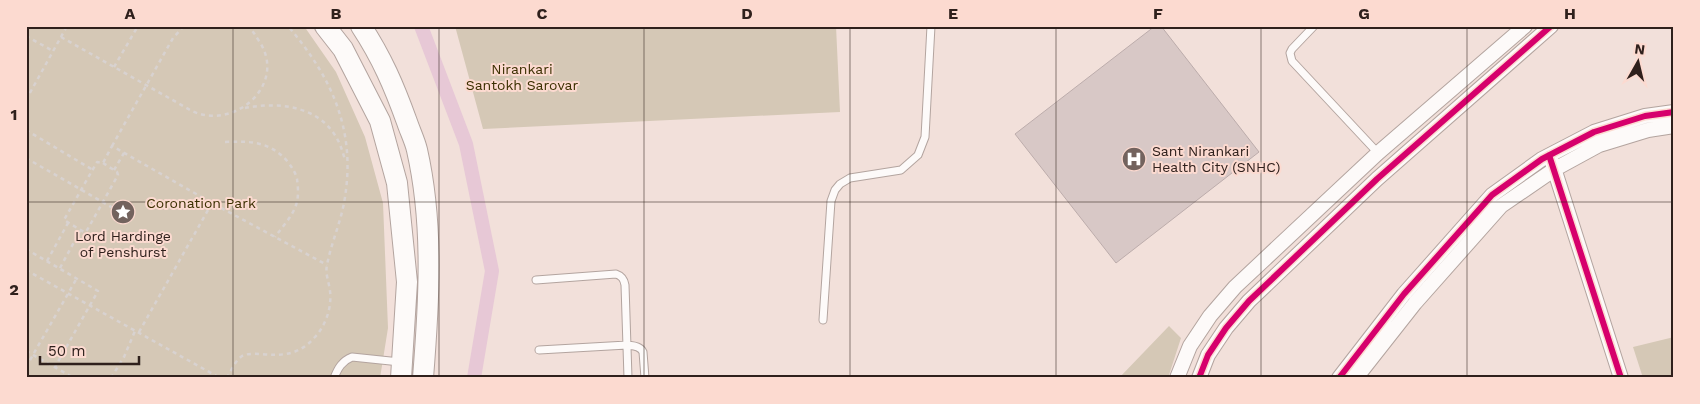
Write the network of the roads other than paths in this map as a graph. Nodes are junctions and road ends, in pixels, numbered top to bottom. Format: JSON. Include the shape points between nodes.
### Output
{"nodes":[{"id":1,"x":325,"y":26,"type":"edge"},
{"id":2,"x":361,"y":26,"type":"edge"},
{"id":3,"x":932,"y":26,"type":"edge"},
{"id":4,"x":1314,"y":26,"type":"edge"},
{"id":5,"x":1525,"y":26,"type":"edge"},
{"id":6,"x":1551,"y":26,"type":"edge"},
{"id":7,"x":1674,"y":112,"type":"edge"},
{"id":8,"x":1413,"y":122,"type":"junction"},
{"id":9,"x":1674,"y":126,"type":"edge"},
{"id":10,"x":1426,"y":136,"type":"junction"},
{"id":11,"x":1378,"y":153,"type":"junction"},
{"id":12,"x":1549,"y":155,"type":"junction"},
{"id":13,"x":1555,"y":168,"type":"junction"},
{"id":14,"x":1314,"y":213,"type":"junction"},
{"id":15,"x":1327,"y":227,"type":"junction"},
{"id":16,"x":536,"y":280,"type":"dead end"},
{"id":17,"x":823,"y":320,"type":"dead end"},
{"id":18,"x":627,"y":345,"type":"junction"},
{"id":19,"x":539,"y":350,"type":"dead end"},
{"id":20,"x":401,"y":370,"type":"edge"},
{"id":21,"x":334,"y":378,"type":"edge"},
{"id":22,"x":423,"y":378,"type":"edge"},
{"id":23,"x":628,"y":378,"type":"edge"},
{"id":24,"x":645,"y":378,"type":"edge"},
{"id":25,"x":1177,"y":378,"type":"edge"},
{"id":26,"x":1198,"y":378,"type":"edge"},
{"id":27,"x":1339,"y":378,"type":"edge"},
{"id":28,"x":1356,"y":378,"type":"edge"},
{"id":29,"x":1621,"y":378,"type":"edge"}],
"edges":[{"from":1,"to":20,"type":"main road","via":[[343,49],[380,121],[397,183],[407,282]]},
{"from":2,"to":22,"type":"main road","via":[[387,70],[417,149],[428,242],[428,326]]},
{"from":3,"to":17,"type":"lane","via":[[925,137],[918,155],[901,170],[850,178],[835,190],[831,201]]},
{"from":4,"to":11,"type":"lane","via":[[1292,48],[1292,61]]},
{"from":5,"to":8,"type":"street"},
{"from":6,"to":10,"type":"street"},
{"from":7,"to":12,"type":"street","via":[[1646,116],[1594,132]]},
{"from":8,"to":10,"type":"street"},
{"from":8,"to":11,"type":"street"},
{"from":9,"to":13,"type":"street","via":[[1599,144]]},
{"from":10,"to":15,"type":"street"},
{"from":11,"to":14,"type":"street"},
{"from":12,"to":13,"type":"street"},
{"from":12,"to":27,"type":"street","via":[[1492,196],[1404,294]]},
{"from":13,"to":28,"type":"street","via":[[1501,206],[1415,303]]},
{"from":13,"to":29,"type":"street"},
{"from":14,"to":15,"type":"street"},
{"from":14,"to":25,"type":"street","via":[[1210,316],[1190,346]]},
{"from":15,"to":26,"type":"street","via":[[1249,301],[1226,328]]},
{"from":16,"to":18,"type":"lane","via":[[620,276],[625,285]]},
{"from":18,"to":19,"type":"lane"},
{"from":18,"to":23,"type":"lane"},
{"from":18,"to":24,"type":"lane","via":[[641,348],[644,352]]},
{"from":20,"to":21,"type":"lane","via":[[352,357],[344,360]]}]}
